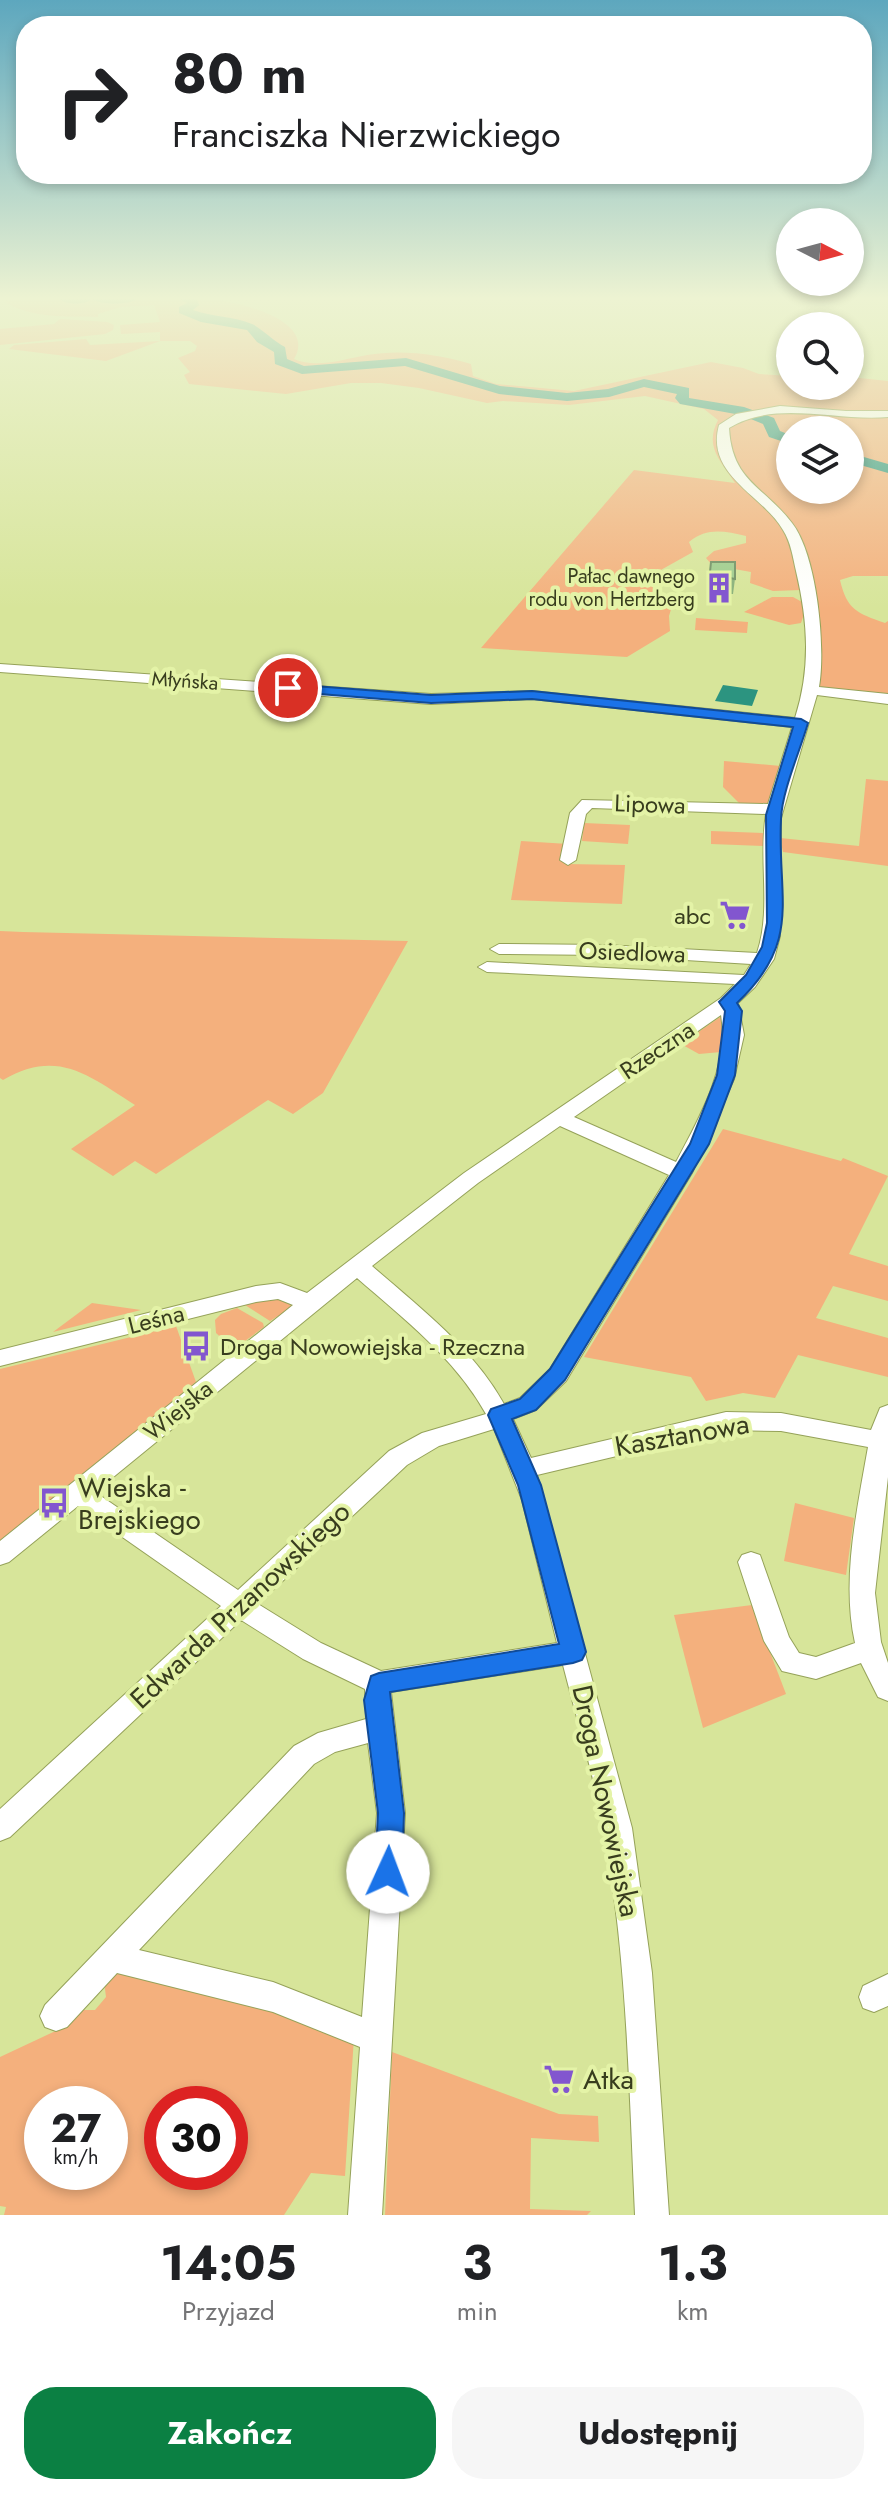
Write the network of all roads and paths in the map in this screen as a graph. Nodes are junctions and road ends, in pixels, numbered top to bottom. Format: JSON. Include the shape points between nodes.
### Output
{"nodes":[{"id":1,"x":888,"y":414,"type":"edge"},
{"id":2,"x":0,"y":668,"type":"edge"},
{"id":3,"x":810,"y":690,"type":"junction"},
{"id":4,"x":888,"y":699,"type":"edge"},
{"id":5,"x":801,"y":723,"type":"junction"},
{"id":6,"x":775,"y":809,"type":"junction"},
{"id":7,"x":568,"y":860,"type":"dead end"},
{"id":8,"x":499,"y":949,"type":"dead end"},
{"id":9,"x":765,"y":959,"type":"junction"},
{"id":10,"x":487,"y":967,"type":"dead end"},
{"id":11,"x":748,"y":983,"type":"junction"},
{"id":12,"x":728,"y":1002,"type":"junction"},
{"id":13,"x":556,"y":1117,"type":"junction"},
{"id":14,"x":682,"y":1173,"type":"junction"},
{"id":15,"x":357,"y":1266,"type":"junction"},
{"id":16,"x":310,"y":1303,"type":"junction"},
{"id":17,"x":0,"y":1358,"type":"edge"},
{"id":18,"x":888,"y":1414,"type":"edge"},
{"id":19,"x":500,"y":1416,"type":"junction"},
{"id":20,"x":884,"y":1441,"type":"edge"},
{"id":21,"x":525,"y":1469,"type":"junction"},
{"id":22,"x":77,"y":1492,"type":"junction"},
{"id":23,"x":0,"y":1555,"type":"edge"},
{"id":24,"x":751,"y":1562,"type":"dead end"},
{"id":25,"x":239,"y":1606,"type":"junction"},
{"id":26,"x":867,"y":1650,"type":"junction"},
{"id":27,"x":573,"y":1652,"type":"junction"},
{"id":28,"x":379,"y":1683,"type":"junction"},
{"id":29,"x":888,"y":1689,"type":"edge"},
{"id":30,"x":381,"y":1727,"type":"junction"},
{"id":31,"x":0,"y":1828,"type":"edge"},
{"id":32,"x":110,"y":1957,"type":"junction"},
{"id":33,"x":56,"y":2016,"type":"dead end"},
{"id":34,"x":377,"y":2038,"type":"junction"},
{"id":35,"x":365,"y":2215,"type":"edge"},
{"id":36,"x":652,"y":2215,"type":"edge"}],
"edges":[{"from":1,"to":3,"type":"street","name":"Rzeczna","via":[[855,417],[769,409],[747,413],[723,427],[736,475],[795,540],[815,656]]},
{"from":2,"to":5,"type":"street","name":"Młyńska","via":[[431,699],[532,695]]},
{"from":3,"to":4,"type":"street"},
{"from":3,"to":5,"type":"street","name":"Rzeczna"},
{"from":5,"to":6,"type":"street","name":"Rzeczna"},
{"from":6,"to":7,"type":"street","name":"Lipowa","via":[[588,803],[578,813]]},
{"from":6,"to":9,"type":"street","name":"Rzeczna","via":[[775,923]]},
{"from":8,"to":9,"type":"street","name":"Osiedlowa"},
{"from":9,"to":11,"type":"street","name":"Rzeczna"},
{"from":10,"to":11,"type":"street","via":[[736,978]]},
{"from":11,"to":12,"type":"street","name":"Rzeczna"},
{"from":12,"to":13,"type":"street","name":"Rzeczna"},
{"from":12,"to":14,"type":"street","name":"Edwarda Przanowskiego","via":[[734,1011],[723,1086]]},
{"from":13,"to":14,"type":"street"},
{"from":13,"to":15,"type":"street","name":"Rzeczna"},
{"from":14,"to":19,"type":"street","name":"Edwarda Przanowskiego","via":[[558,1375],[528,1404]]},
{"from":15,"to":16,"type":"street","name":"Wiejska"},
{"from":15,"to":19,"type":"street","name":"Droga Nowowiejska","via":[[438,1335]]},
{"from":16,"to":17,"type":"street","name":"Leśna","via":[[280,1291],[256,1294]]},
{"from":16,"to":22,"type":"street","name":"Wiejska"},
{"from":18,"to":20,"type":"street"},
{"from":19,"to":21,"type":"street","name":"Droga Nowowiejska"},
{"from":19,"to":25,"type":"street","name":"Edwarda Przanowskiego","via":[[408,1451]]},
{"from":20,"to":21,"type":"street","name":"Kasztanowa","via":[[781,1422],[726,1421]]},
{"from":20,"to":26,"type":"street","via":[[861,1586]]},
{"from":21,"to":27,"type":"street","name":"Droga Nowowiejska"},
{"from":22,"to":23,"type":"street","name":"Wiejska"},
{"from":22,"to":25,"type":"street"},
{"from":24,"to":26,"type":"street","via":[[777,1641],[791,1663],[816,1668]]},
{"from":25,"to":28,"type":"street","via":[[312,1651]]},
{"from":25,"to":31,"type":"street","name":"Edwarda Przanowskiego"},
{"from":26,"to":29,"type":"street"},
{"from":27,"to":28,"type":"street"},
{"from":27,"to":36,"type":"street","name":"Droga Nowowiejska","via":[[631,1900]]},
{"from":28,"to":30,"type":"street"},
{"from":30,"to":32,"type":"street","via":[[328,1742],[304,1755]]},
{"from":30,"to":34,"type":"street","via":[[391,1813]]},
{"from":32,"to":33,"type":"street"},
{"from":32,"to":34,"type":"street","via":[[273,1997]]},
{"from":34,"to":35,"type":"street"}]}
